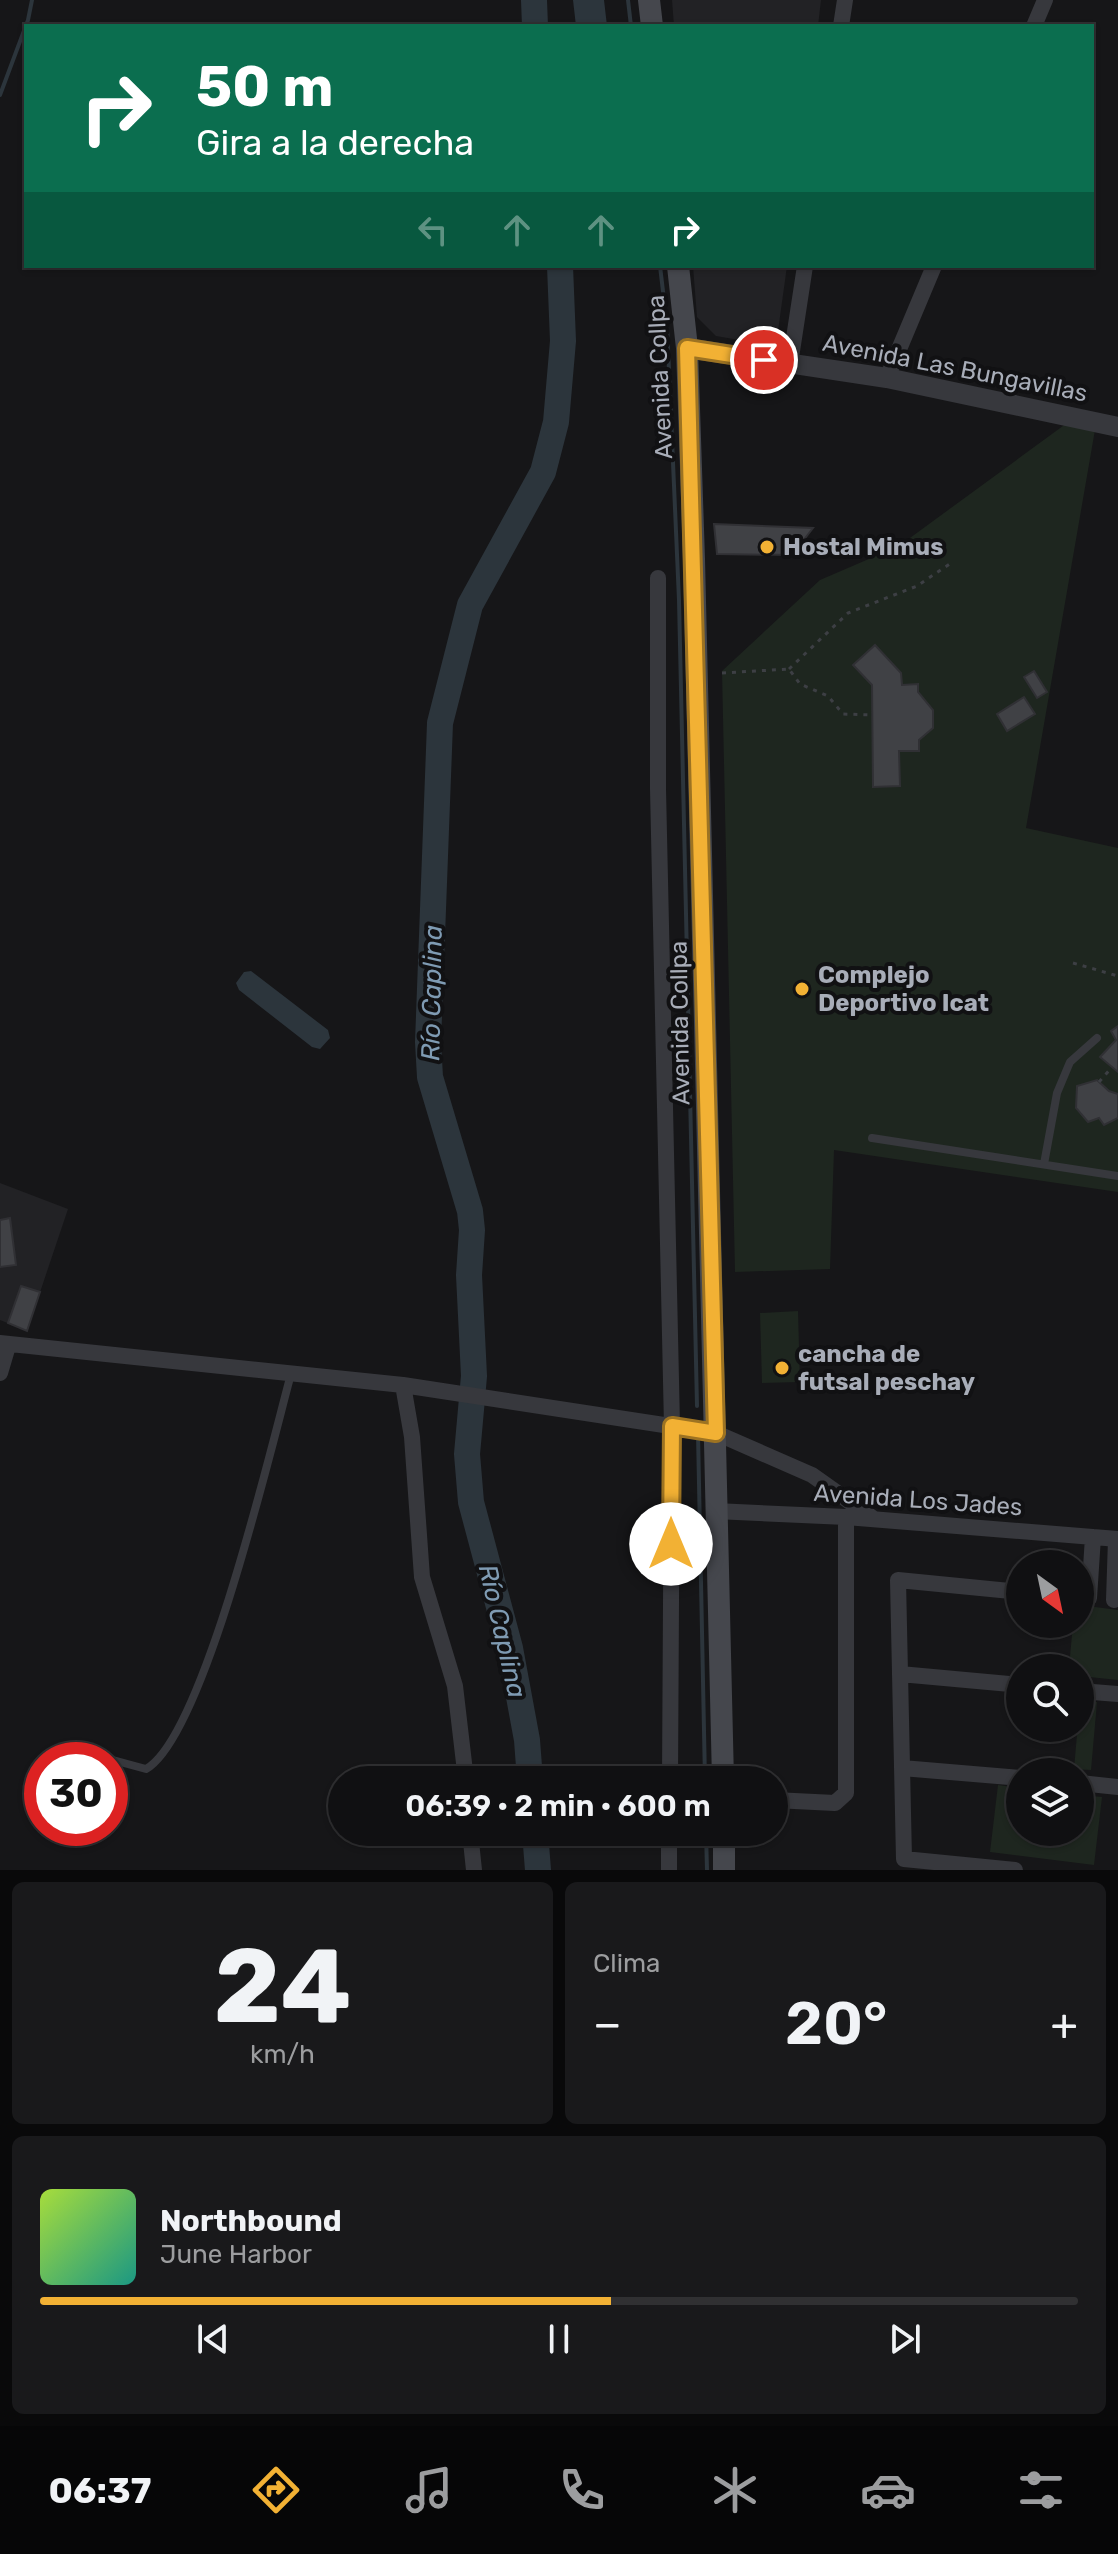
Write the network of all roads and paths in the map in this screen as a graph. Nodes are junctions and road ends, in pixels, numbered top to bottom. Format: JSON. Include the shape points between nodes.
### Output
{"nodes":[{"id":1,"x":649,"y":0,"type":"edge"},
{"id":2,"x":845,"y":0,"type":"edge"},
{"id":3,"x":1045,"y":0,"type":"edge"},
{"id":4,"x":652,"y":24,"type":"edge"},
{"id":5,"x":841,"y":24,"type":"edge"},
{"id":6,"x":1035,"y":24,"type":"edge"},
{"id":7,"x":678,"y":268,"type":"edge"},
{"id":8,"x":805,"y":268,"type":"edge"},
{"id":9,"x":933,"y":268,"type":"edge"},
{"id":10,"x":687,"y":348,"type":"junction"},
{"id":11,"x":790,"y":364,"type":"junction"},
{"id":12,"x":887,"y":378,"type":"junction"},
{"id":13,"x":1118,"y":427,"type":"edge"},
{"id":14,"x":951,"y":563,"type":"dead end"},
{"id":15,"x":658,"y":578,"type":"dead end"},
{"id":16,"x":789,"y":669,"type":"junction"},
{"id":17,"x":722,"y":673,"type":"dead end"},
{"id":18,"x":872,"y":715,"type":"dead end"},
{"id":19,"x":1073,"y":963,"type":"dead end"},
{"id":20,"x":1118,"y":976,"type":"edge"},
{"id":21,"x":1097,"y":1038,"type":"dead end"},
{"id":22,"x":1112,"y":1067,"type":"dead end"},
{"id":23,"x":1099,"y":1082,"type":"dead end"},
{"id":24,"x":872,"y":1138,"type":"dead end"},
{"id":25,"x":1044,"y":1164,"type":"junction"},
{"id":26,"x":1118,"y":1176,"type":"edge"},
{"id":27,"x":4,"y":1344,"type":"edge"},
{"id":28,"x":0,"y":1373,"type":"edge"},
{"id":29,"x":291,"y":1373,"type":"junction"},
{"id":30,"x":403,"y":1385,"type":"junction"},
{"id":31,"x":672,"y":1426,"type":"junction"},
{"id":32,"x":716,"y":1433,"type":"junction"},
{"id":33,"x":715,"y":1511,"type":"junction"},
{"id":34,"x":846,"y":1517,"type":"junction"},
{"id":35,"x":874,"y":1519,"type":"junction"},
{"id":36,"x":1093,"y":1537,"type":"junction"},
{"id":37,"x":1117,"y":1539,"type":"edge"},
{"id":38,"x":1091,"y":1550,"type":"edge"},
{"id":39,"x":1006,"y":1591,"type":"edge"},
{"id":40,"x":1094,"y":1599,"type":"edge"},
{"id":41,"x":1116,"y":1601,"type":"edge"},
{"id":42,"x":900,"y":1674,"type":"junction"},
{"id":43,"x":1006,"y":1684,"type":"edge"},
{"id":44,"x":1094,"y":1692,"type":"edge"},
{"id":45,"x":1118,"y":1694,"type":"edge"},
{"id":46,"x":128,"y":1764,"type":"edge"},
{"id":47,"x":464,"y":1766,"type":"edge"},
{"id":48,"x":670,"y":1766,"type":"edge"},
{"id":49,"x":723,"y":1766,"type":"edge"},
{"id":50,"x":902,"y":1768,"type":"junction"},
{"id":51,"x":1006,"y":1777,"type":"edge"},
{"id":52,"x":1094,"y":1784,"type":"edge"},
{"id":53,"x":1118,"y":1787,"type":"edge"},
{"id":54,"x":788,"y":1801,"type":"edge"},
{"id":55,"x":471,"y":1846,"type":"edge"},
{"id":56,"x":669,"y":1846,"type":"edge"},
{"id":57,"x":724,"y":1846,"type":"edge"},
{"id":58,"x":474,"y":1870,"type":"edge"},
{"id":59,"x":669,"y":1870,"type":"edge"},
{"id":60,"x":724,"y":1870,"type":"edge"},
{"id":61,"x":1015,"y":1870,"type":"edge"}],
"edges":[{"from":1,"to":4,"type":"main road"},
{"from":2,"to":5,"type":"street"},
{"from":3,"to":6,"type":"street"},
{"from":7,"to":10,"type":"main road","name":"Avenida Collpa"},
{"from":8,"to":11,"type":"street"},
{"from":9,"to":12,"type":"street"},
{"from":10,"to":11,"type":"street","name":"Avenida Las Bungavillas"},
{"from":10,"to":32,"type":"main road","name":"Avenida Collpa"},
{"from":11,"to":12,"type":"street","name":"Avenida Las Bungavillas"},
{"from":12,"to":13,"type":"street","name":"Avenida Las Bungavillas"},
{"from":14,"to":16,"type":"path","via":[[917,586],[848,613]]},
{"from":15,"to":31,"type":"street"},
{"from":16,"to":17,"type":"path"},
{"from":16,"to":18,"type":"path","via":[[800,684],[828,696],[843,714]]},
{"from":19,"to":20,"type":"path"},
{"from":21,"to":25,"type":"lane","via":[[1070,1062],[1057,1093]]},
{"from":22,"to":23,"type":"path"},
{"from":24,"to":25,"type":"lane"},
{"from":25,"to":26,"type":"lane"},
{"from":27,"to":28,"type":"street"},
{"from":27,"to":29,"type":"street"},
{"from":29,"to":30,"type":"street"},
{"from":29,"to":46,"type":"lane","via":[[220,1625],[187,1715],[164,1753],[146,1769]]},
{"from":30,"to":31,"type":"street"},
{"from":30,"to":47,"type":"street","via":[[422,1577],[455,1686]]},
{"from":31,"to":32,"type":"street"},
{"from":31,"to":48,"type":"street"},
{"from":32,"to":33,"type":"main road","name":"Avenida Collpa"},
{"from":32,"to":35,"type":"street","via":[[812,1475]]},
{"from":33,"to":34,"type":"street","name":"Avenida Los Jades"},
{"from":33,"to":49,"type":"main road","name":"Avenida Collpa"},
{"from":34,"to":35,"type":"street","name":"Avenida Los Jades"},
{"from":34,"to":54,"type":"street","via":[[846,1793],[835,1803]]},
{"from":35,"to":36,"type":"street","name":"Avenida Los Jades"},
{"from":36,"to":37,"type":"street","name":"Avenida Los Jades"},
{"from":36,"to":38,"type":"street"},
{"from":37,"to":41,"type":"street"},
{"from":39,"to":42,"type":"street","via":[[898,1580]]},
{"from":40,"to":41,"type":"street"},
{"from":42,"to":43,"type":"street"},
{"from":42,"to":50,"type":"street"},
{"from":44,"to":45,"type":"street"},
{"from":50,"to":51,"type":"street"},
{"from":50,"to":61,"type":"street","via":[[904,1859]]},
{"from":52,"to":53,"type":"street"},
{"from":55,"to":58,"type":"street"},
{"from":56,"to":59,"type":"street"},
{"from":57,"to":60,"type":"main road"}]}
